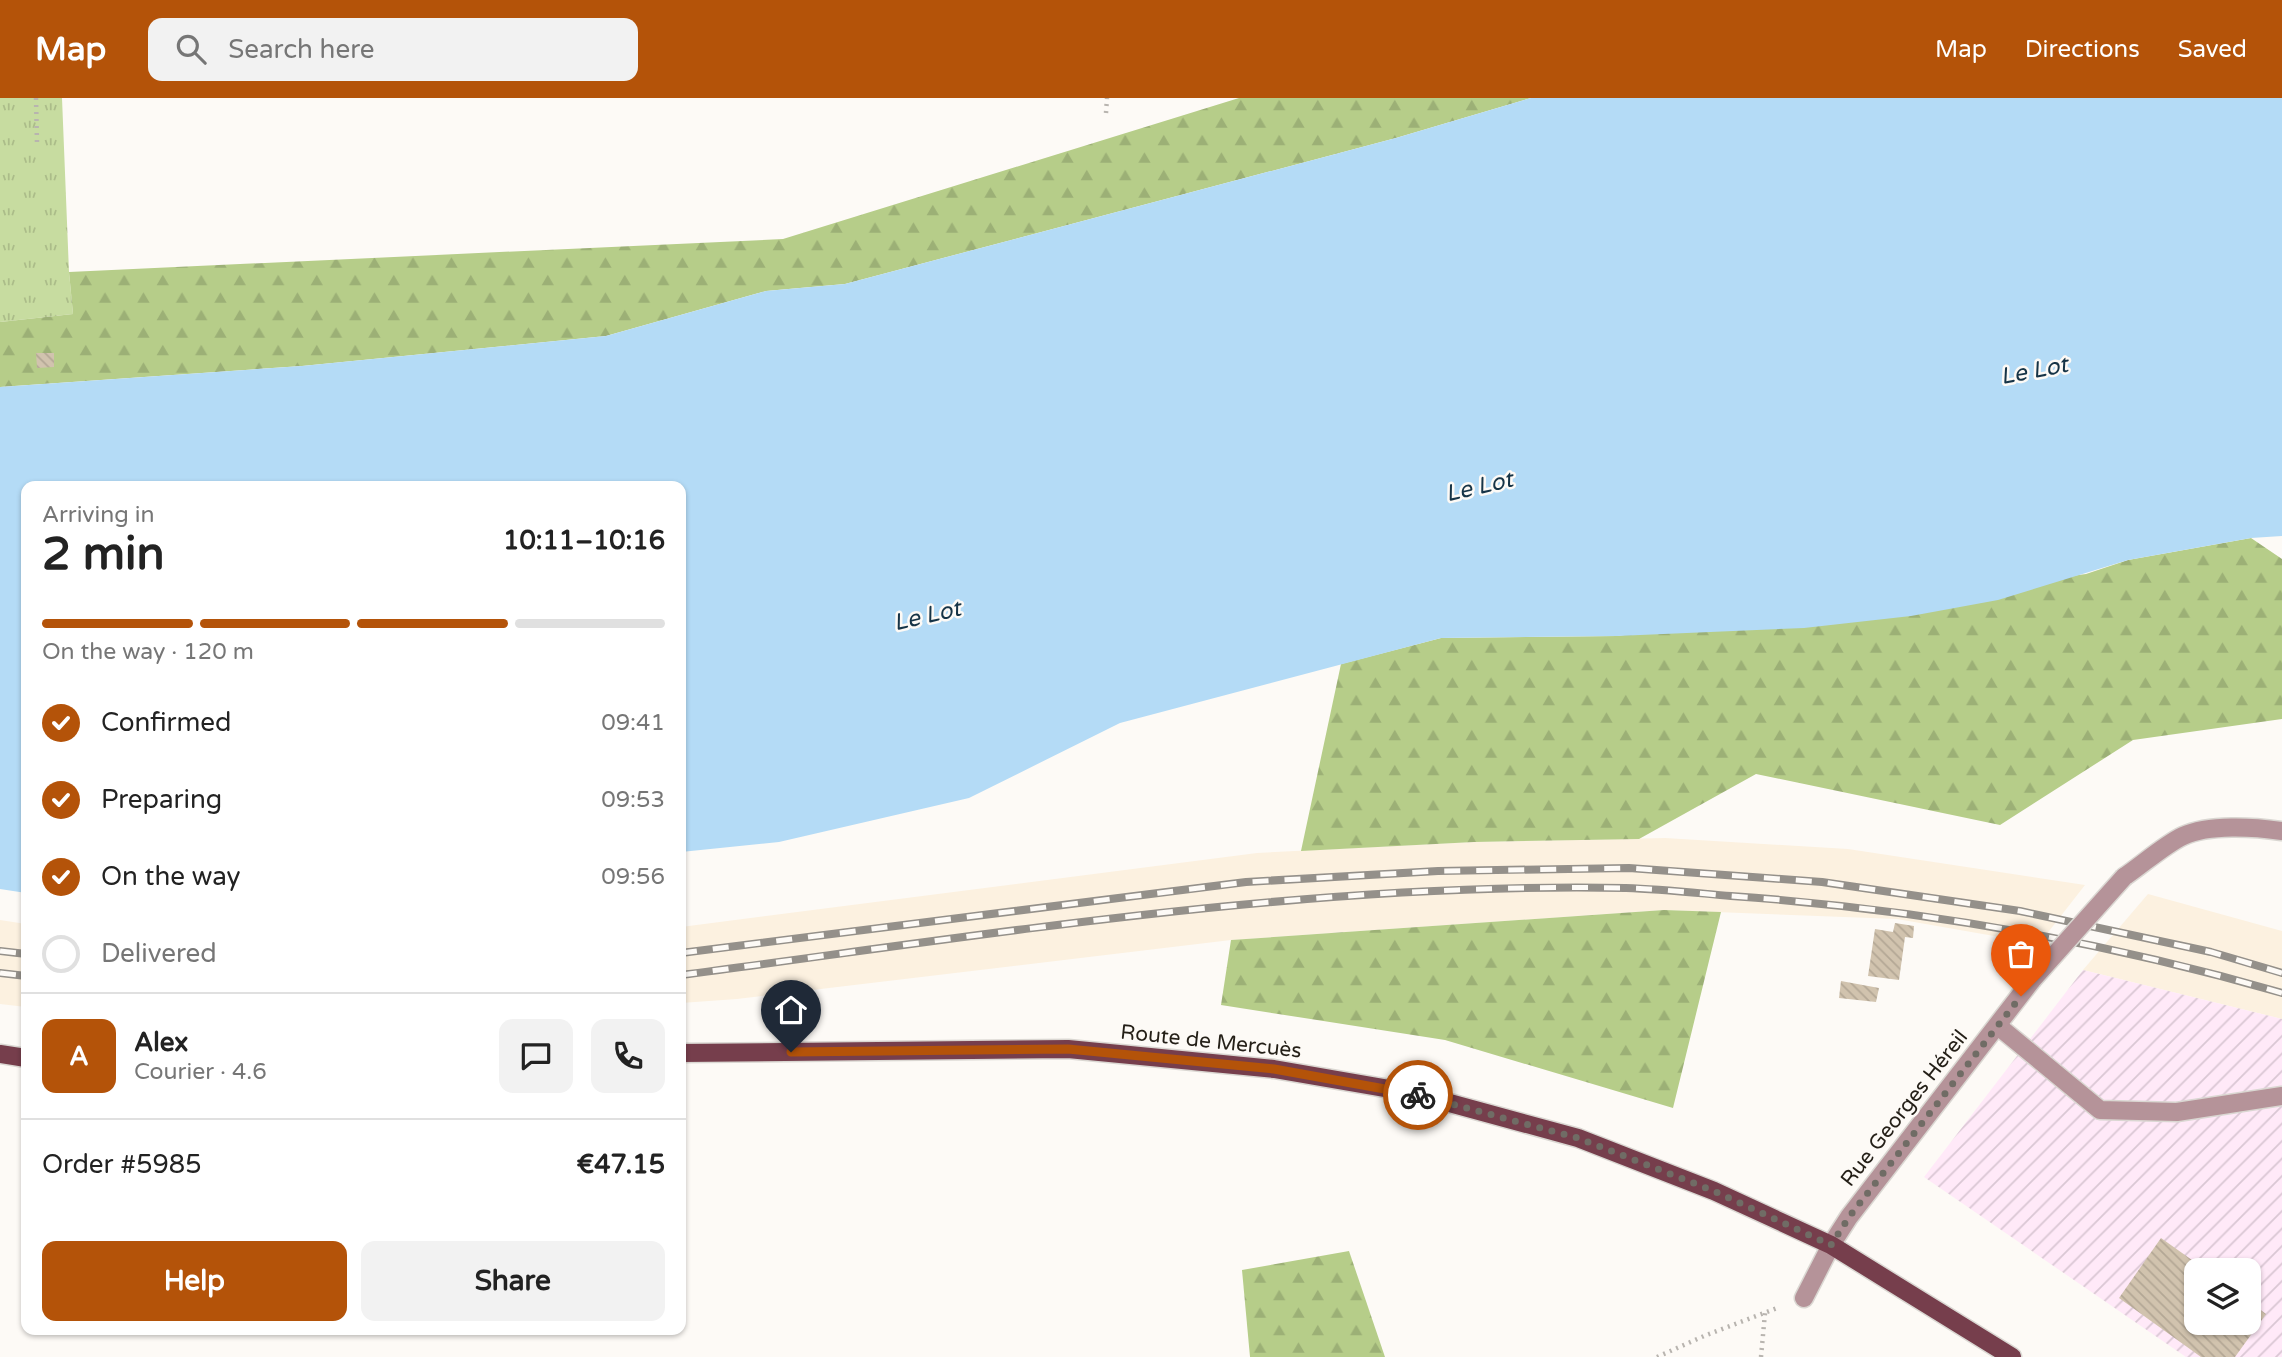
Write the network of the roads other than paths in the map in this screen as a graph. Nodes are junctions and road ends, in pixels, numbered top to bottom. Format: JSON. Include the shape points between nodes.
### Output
{"nodes":[{"id":1,"x":2282,"y":831,"type":"edge"},
{"id":2,"x":1998,"y":1026,"type":"junction"},
{"id":3,"x":686,"y":1053,"type":"edge"},
{"id":4,"x":0,"y":1054,"type":"edge"},
{"id":5,"x":21,"y":1057,"type":"edge"},
{"id":6,"x":2282,"y":1096,"type":"edge"},
{"id":7,"x":1831,"y":1245,"type":"junction"},
{"id":8,"x":1804,"y":1298,"type":"road end"},
{"id":9,"x":2012,"y":1357,"type":"edge"}],
"edges":[{"from":1,"to":2,"type":"street","name":"Rue Georges Héreil","bridge":true,"via":[[2253,827],[2184,836],[2124,877],[2032,980]]},
{"from":2,"to":6,"type":"street","via":[[2100,1111],[2177,1112]]},
{"from":2,"to":7,"type":"street","name":"Rue Georges Héreil"},
{"from":3,"to":7,"type":"main road","name":"Route de Mercuès","via":[[1068,1049],[1274,1069],[1413,1093],[1578,1138],[1714,1191]]},
{"from":4,"to":5,"type":"main road"},
{"from":7,"to":8,"type":"street","name":"Rue Georges Héreil"},
{"from":7,"to":9,"type":"main road","name":"Route de Mercuès"}]}
